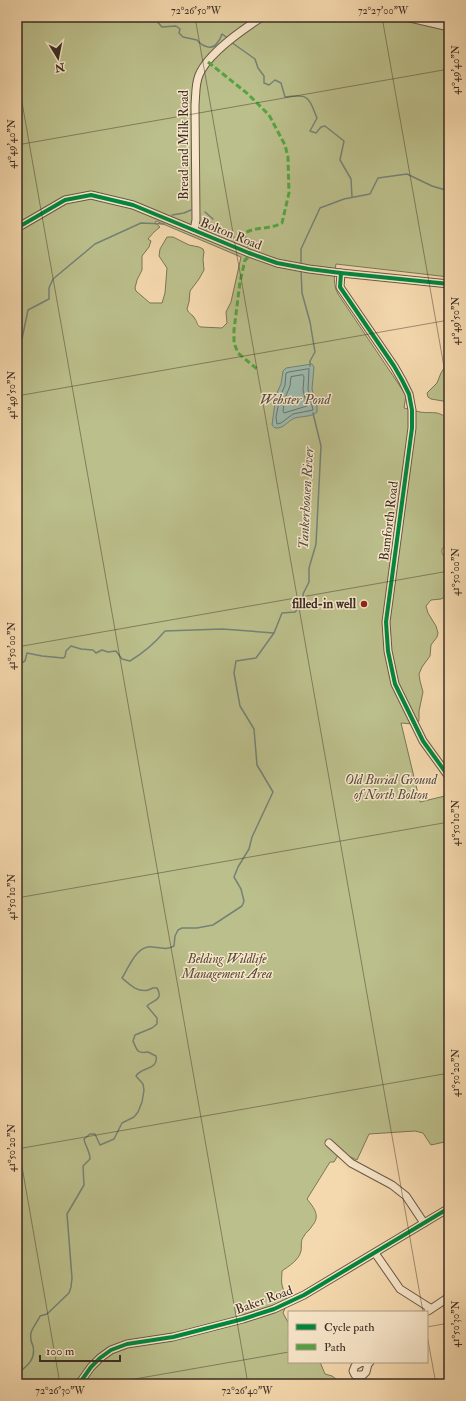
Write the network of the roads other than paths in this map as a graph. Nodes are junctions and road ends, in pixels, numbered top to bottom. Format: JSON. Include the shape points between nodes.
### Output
{"nodes":[{"id":1,"x":262,"y":17,"type":"edge"},
{"id":2,"x":406,"y":17,"type":"edge"},
{"id":3,"x":449,"y":27,"type":"edge"},
{"id":4,"x":17,"y":228,"type":"edge"},
{"id":5,"x":194,"y":230,"type":"junction"},
{"id":6,"x":341,"y":273,"type":"junction"},
{"id":7,"x":449,"y":284,"type":"edge"},
{"id":8,"x":449,"y":777,"type":"edge"},
{"id":9,"x":329,"y":1143,"type":"dead end"},
{"id":10,"x":449,"y":1208,"type":"edge"},
{"id":11,"x":424,"y":1223,"type":"junction"},
{"id":12,"x":375,"y":1253,"type":"junction"},
{"id":13,"x":449,"y":1297,"type":"edge"},
{"id":14,"x":428,"y":1310,"type":"edge"},
{"id":15,"x":80,"y":1384,"type":"edge"}],
"edges":[{"from":1,"to":5,"type":"street","name":"Bread and Milk Road","via":[[230,40],[200,74],[196,87]]},
{"from":2,"to":3,"type":"street"},
{"from":4,"to":5,"type":"street","name":"Bolton Road","via":[[65,200],[91,195],[133,205]]},
{"from":5,"to":6,"type":"street","name":"Bolton Road","via":[[277,263]]},
{"from":6,"to":7,"type":"street","name":"Bolton Road"},
{"from":6,"to":8,"type":"street","name":"Bamforth Road","via":[[340,287],[394,366],[409,394],[412,428],[386,622],[388,651],[395,684],[404,705],[423,741]]},
{"from":9,"to":11,"type":"street","via":[[351,1163],[392,1185],[406,1196]]},
{"from":10,"to":11,"type":"street","name":"Baker Road"},
{"from":11,"to":12,"type":"street","name":"Baker Road"},
{"from":12,"to":14,"type":"street","via":[[400,1289]]},
{"from":12,"to":15,"type":"street","name":"Baker Road","via":[[304,1295],[274,1309],[173,1337],[127,1344],[111,1350],[95,1362]]},
{"from":13,"to":14,"type":"street"}]}
